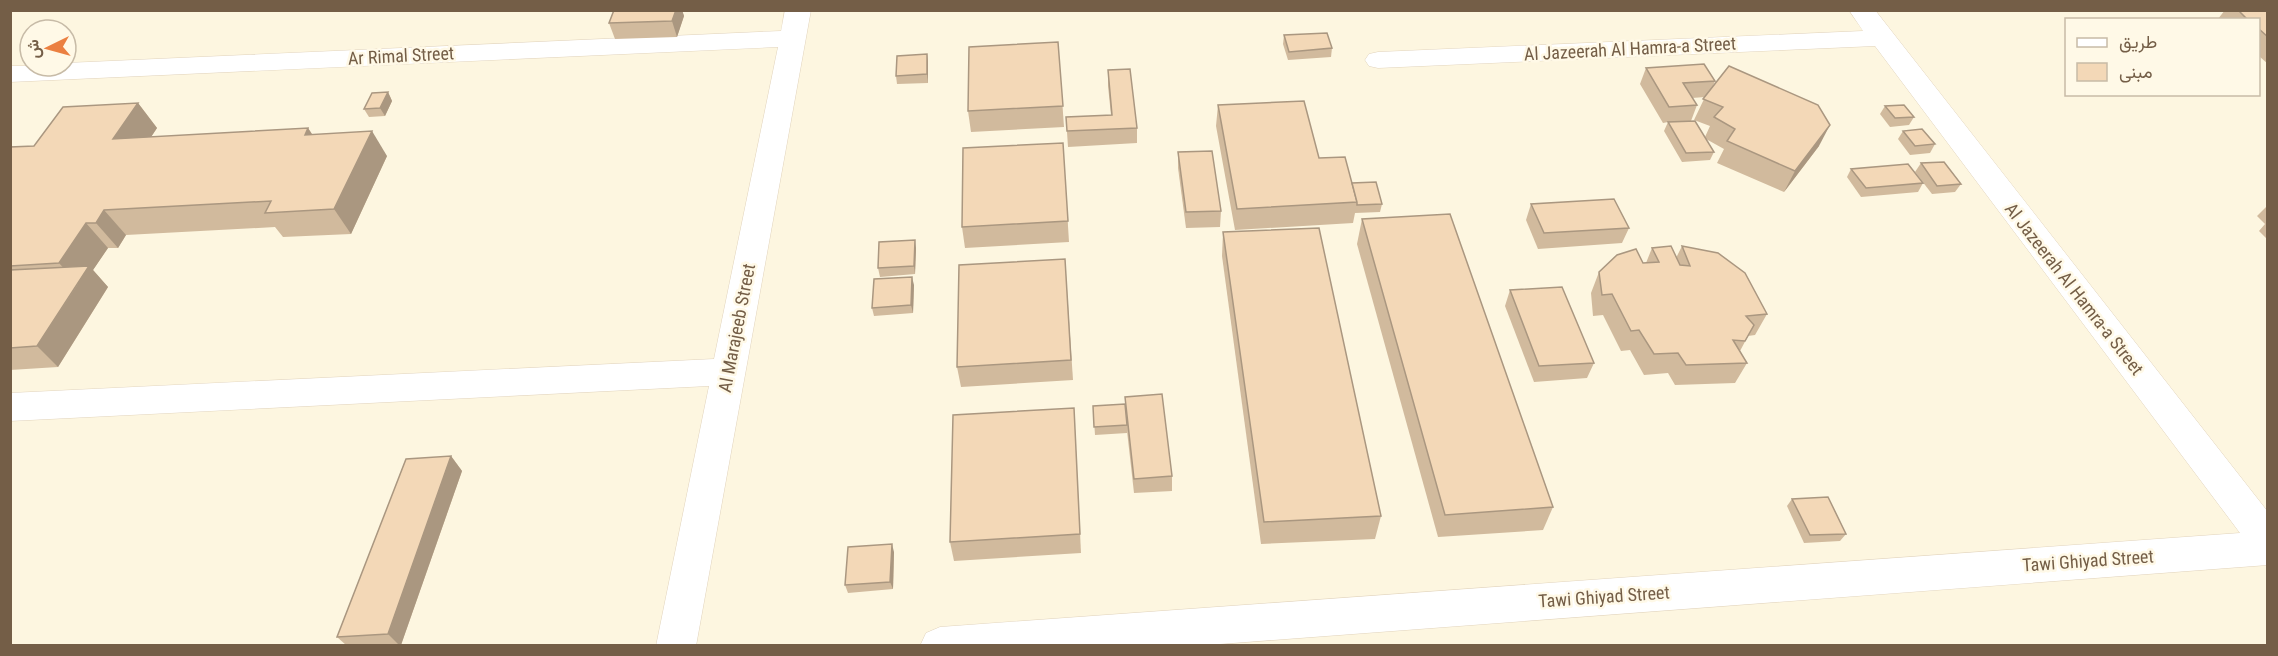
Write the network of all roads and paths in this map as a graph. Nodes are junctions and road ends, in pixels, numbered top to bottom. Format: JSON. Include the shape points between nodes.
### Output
{"nodes":[{"id":1,"x":1860,"y":10,"type":"edge"},
{"id":2,"x":795,"y":24,"type":"edge"},
{"id":3,"x":1881,"y":38,"type":"junction"},
{"id":4,"x":1378,"y":60,"type":"dead end"},
{"id":5,"x":10,"y":74,"type":"edge"},
{"id":6,"x":728,"y":372,"type":"junction"},
{"id":7,"x":10,"y":407,"type":"edge"},
{"id":8,"x":2268,"y":541,"type":"edge"},
{"id":9,"x":2268,"y":548,"type":"edge"},
{"id":10,"x":676,"y":645,"type":"edge"},
{"id":11,"x":940,"y":645,"type":"edge"}],
"edges":[{"from":1,"to":3,"type":"street","name":"Al Jazeerah Al Hamra-a Street"},
{"from":2,"to":5,"type":"street","name":"Ar Rimal Street"},
{"from":2,"to":6,"type":"street","name":"Al Marajeeb Street"},
{"from":3,"to":4,"type":"street","name":"Al Jazeerah Al Hamra-a Street"},
{"from":3,"to":8,"type":"street","name":"Al Jazeerah Al Hamra-a Street"},
{"from":6,"to":7,"type":"street"},
{"from":6,"to":10,"type":"street","name":"Al Marajeeb Street"},
{"from":9,"to":11,"type":"street","name":"Tawi Ghiyad Street"}]}
